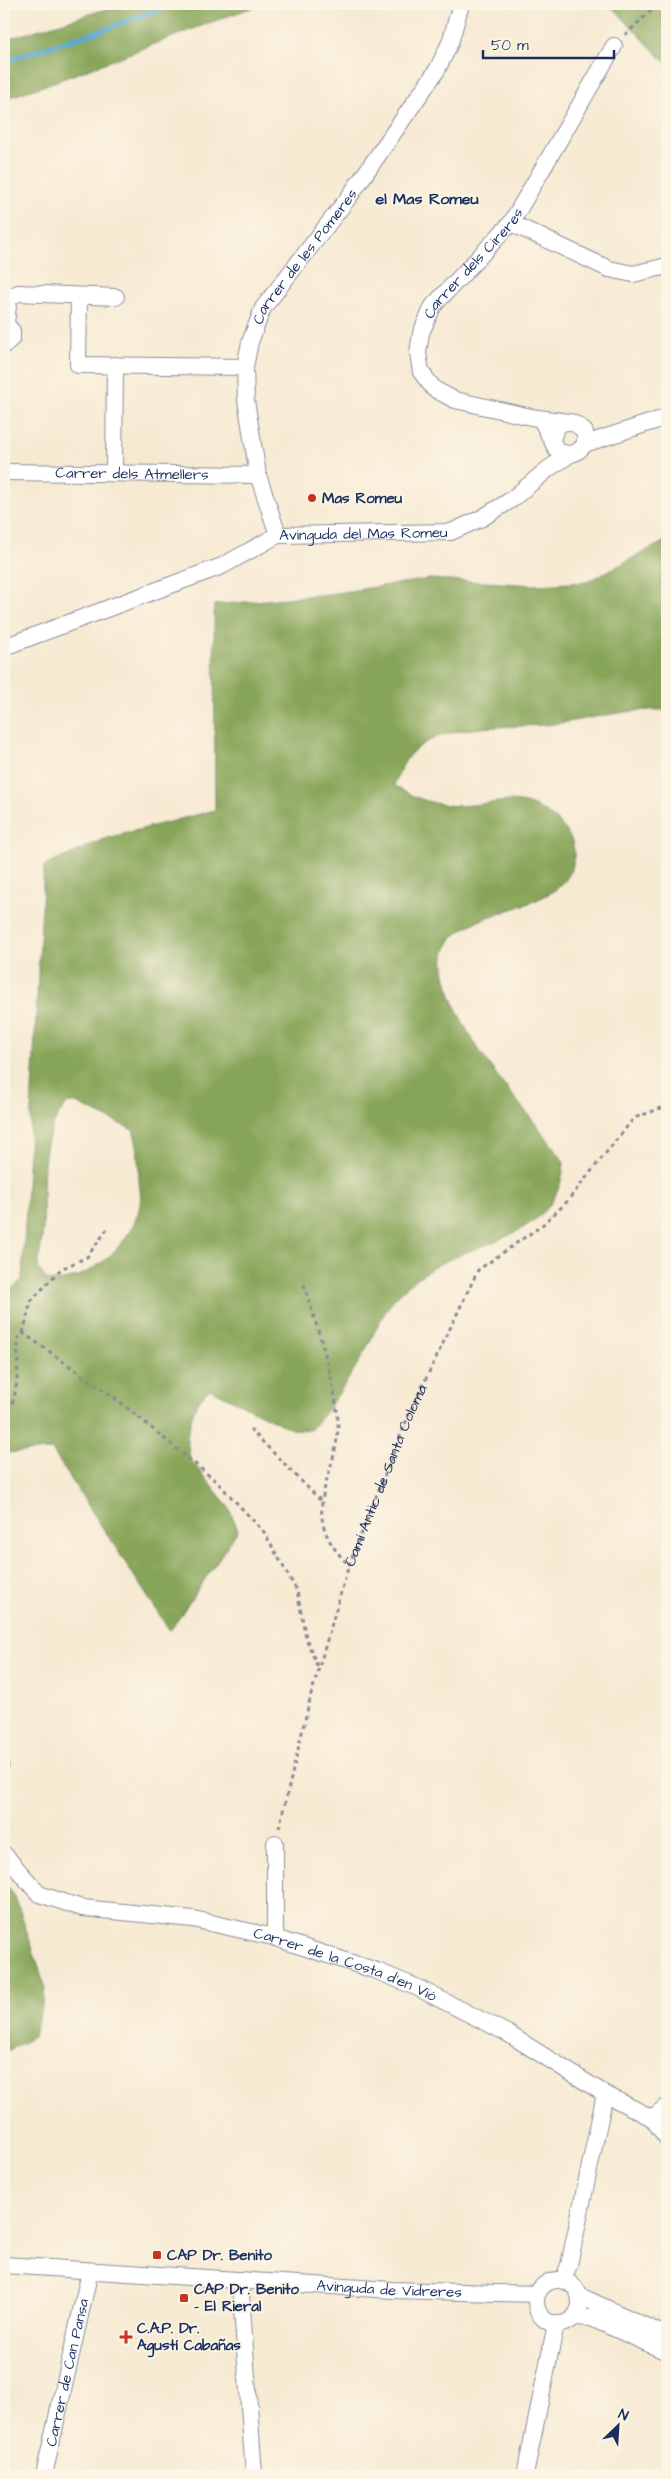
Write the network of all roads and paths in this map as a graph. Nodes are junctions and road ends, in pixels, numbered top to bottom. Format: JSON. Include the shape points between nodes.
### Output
{"nodes":[{"id":1,"x":461,"y":4,"type":"edge"},
{"id":2,"x":658,"y":4,"type":"edge"},
{"id":3,"x":614,"y":46,"type":"joint"},
{"id":4,"x":510,"y":223,"type":"junction"},
{"id":5,"x":667,"y":266,"type":"edge"},
{"id":6,"x":79,"y":296,"type":"junction"},
{"id":7,"x":116,"y":297,"type":"dead end"},
{"id":8,"x":5,"y":322,"type":"edge"},
{"id":9,"x":4,"y":345,"type":"edge"},
{"id":10,"x":115,"y":366,"type":"junction"},
{"id":11,"x":245,"y":366,"type":"junction"},
{"id":12,"x":667,"y":417,"type":"edge"},
{"id":13,"x":541,"y":419,"type":"junction"},
{"id":14,"x":568,"y":422,"type":"junction"},
{"id":15,"x":585,"y":438,"type":"junction"},
{"id":16,"x":560,"y":449,"type":"junction"},
{"id":17,"x":4,"y":472,"type":"edge"},
{"id":18,"x":114,"y":473,"type":"junction"},
{"id":19,"x":258,"y":475,"type":"junction"},
{"id":20,"x":278,"y":535,"type":"junction"},
{"id":21,"x":4,"y":647,"type":"edge"},
{"id":22,"x":667,"y":1106,"type":"edge"},
{"id":23,"x":108,"y":1228,"type":"dead end"},
{"id":24,"x":304,"y":1284,"type":"dead end"},
{"id":25,"x":24,"y":1333,"type":"junction"},
{"id":26,"x":4,"y":1417,"type":"edge"},
{"id":27,"x":250,"y":1428,"type":"dead end"},
{"id":28,"x":322,"y":1502,"type":"junction"},
{"id":29,"x":349,"y":1565,"type":"junction"},
{"id":30,"x":318,"y":1668,"type":"junction"},
{"id":31,"x":275,"y":1843,"type":"joint"},
{"id":32,"x":4,"y":1854,"type":"edge"},
{"id":33,"x":275,"y":1938,"type":"junction"},
{"id":34,"x":605,"y":2094,"type":"junction"},
{"id":35,"x":667,"y":2106,"type":"edge"},
{"id":36,"x":652,"y":2118,"type":"junction"},
{"id":37,"x":667,"y":2138,"type":"edge"},
{"id":38,"x":4,"y":2265,"type":"edge"},
{"id":39,"x":90,"y":2271,"type":"junction"},
{"id":40,"x":240,"y":2280,"type":"junction"},
{"id":41,"x":563,"y":2280,"type":"junction"},
{"id":42,"x":537,"y":2294,"type":"junction"},
{"id":43,"x":580,"y":2296,"type":"junction"},
{"id":44,"x":575,"y":2317,"type":"junction"},
{"id":45,"x":556,"y":2324,"type":"junction"},
{"id":46,"x":667,"y":2336,"type":"edge"},
{"id":47,"x":667,"y":2352,"type":"edge"},
{"id":48,"x":44,"y":2475,"type":"edge"},
{"id":49,"x":254,"y":2475,"type":"edge"},
{"id":50,"x":525,"y":2475,"type":"edge"}],
"edges":[{"from":1,"to":11,"type":"street","name":"Carrer de les Pomeres","via":[[450,43],[437,70],[349,197],[263,308]]},
{"from":2,"to":3,"type":"path"},
{"from":3,"to":4,"type":"street","name":"Carrer dels Cireres"},
{"from":4,"to":5,"type":"street","via":[[610,269],[633,274]]},
{"from":4,"to":13,"type":"street","name":"Carrer dels Cireres","via":[[433,306],[421,333],[418,353],[422,372],[434,389],[455,400]]},
{"from":6,"to":7,"type":"street"},
{"from":6,"to":8,"type":"street","via":[[14,294],[7,303]]},
{"from":6,"to":10,"type":"street","via":[[78,365]]},
{"from":8,"to":9,"type":"street","via":[[12,331],[12,338]]},
{"from":10,"to":11,"type":"street"},
{"from":10,"to":18,"type":"street"},
{"from":11,"to":19,"type":"street","name":"Carrer de les Pomeres","via":[[246,400]]},
{"from":12,"to":15,"type":"street","via":[[616,435]]},
{"from":13,"to":14,"type":"street","name":"Carrer dels Cireres"},
{"from":13,"to":16,"type":"street"},
{"from":14,"to":15,"type":"street","via":[[577,424]]},
{"from":14,"to":16,"type":"street","via":[[555,429]]},
{"from":15,"to":16,"type":"street","via":[[578,453]]},
{"from":16,"to":20,"type":"street","name":"Avinguda del Mas Romeu","via":[[548,469],[504,504],[451,532]]},
{"from":17,"to":18,"type":"street","name":"Carrer dels Atmellers"},
{"from":18,"to":19,"type":"street","name":"Carrer dels Atmellers"},
{"from":19,"to":20,"type":"street","name":"Carrer de les Pomeres"},
{"from":20,"to":21,"type":"street","name":"Avinguda del Mas Romeu","via":[[222,566]]},
{"from":22,"to":29,"type":"path","name":"Camí Antic de Santa Coloma","via":[[634,1118],[565,1204],[541,1226],[478,1270],[409,1414]]},
{"from":23,"to":25,"type":"path","via":[[87,1257],[61,1269],[31,1301]]},
{"from":24,"to":28,"type":"path","via":[[337,1409],[340,1434]]},
{"from":25,"to":26,"type":"path","via":[[18,1338],[14,1394],[10,1410]]},
{"from":25,"to":30,"type":"path","via":[[127,1407],[218,1483],[264,1532],[297,1591],[306,1638]]},
{"from":27,"to":28,"type":"path"},
{"from":28,"to":29,"type":"path","via":[[320,1516],[337,1553]]},
{"from":29,"to":30,"type":"path","name":"Camí Antic de Santa Coloma"},
{"from":30,"to":31,"type":"path","name":"Camí Antic de Santa Coloma"},
{"from":31,"to":33,"type":"street"},
{"from":32,"to":33,"type":"street","name":"Carrer de la Costa d'en Vió","via":[[39,1894],[82,1908],[193,1919]]},
{"from":33,"to":34,"type":"street","name":"Carrer de la Costa d'en Vió","via":[[416,1987],[507,2033]]},
{"from":34,"to":36,"type":"street","name":"Carrer de la Costa d'en Vió"},
{"from":34,"to":41,"type":"street","via":[[569,2265]]},
{"from":35,"to":36,"type":"street"},
{"from":36,"to":37,"type":"street","name":"Carrer de la Costa d'en Vió"},
{"from":38,"to":39,"type":"street","name":"Avinguda de Vidreres"},
{"from":39,"to":40,"type":"street","name":"Avinguda de Vidreres"},
{"from":39,"to":48,"type":"street","name":"Carrer de Can Pansa"},
{"from":40,"to":42,"type":"street","name":"Avinguda de Vidreres","via":[[392,2290]]},
{"from":40,"to":49,"type":"street"},
{"from":41,"to":42,"type":"street","via":[[545,2283]]},
{"from":41,"to":43,"type":"street","via":[[574,2286]]},
{"from":42,"to":45,"type":"street","via":[[536,2307],[544,2318]]},
{"from":43,"to":44,"type":"street","via":[[580,2307]]},
{"from":43,"to":46,"type":"street"},
{"from":44,"to":45,"type":"street"},
{"from":44,"to":47,"type":"street","via":[[592,2318]]},
{"from":45,"to":50,"type":"street"}]}
